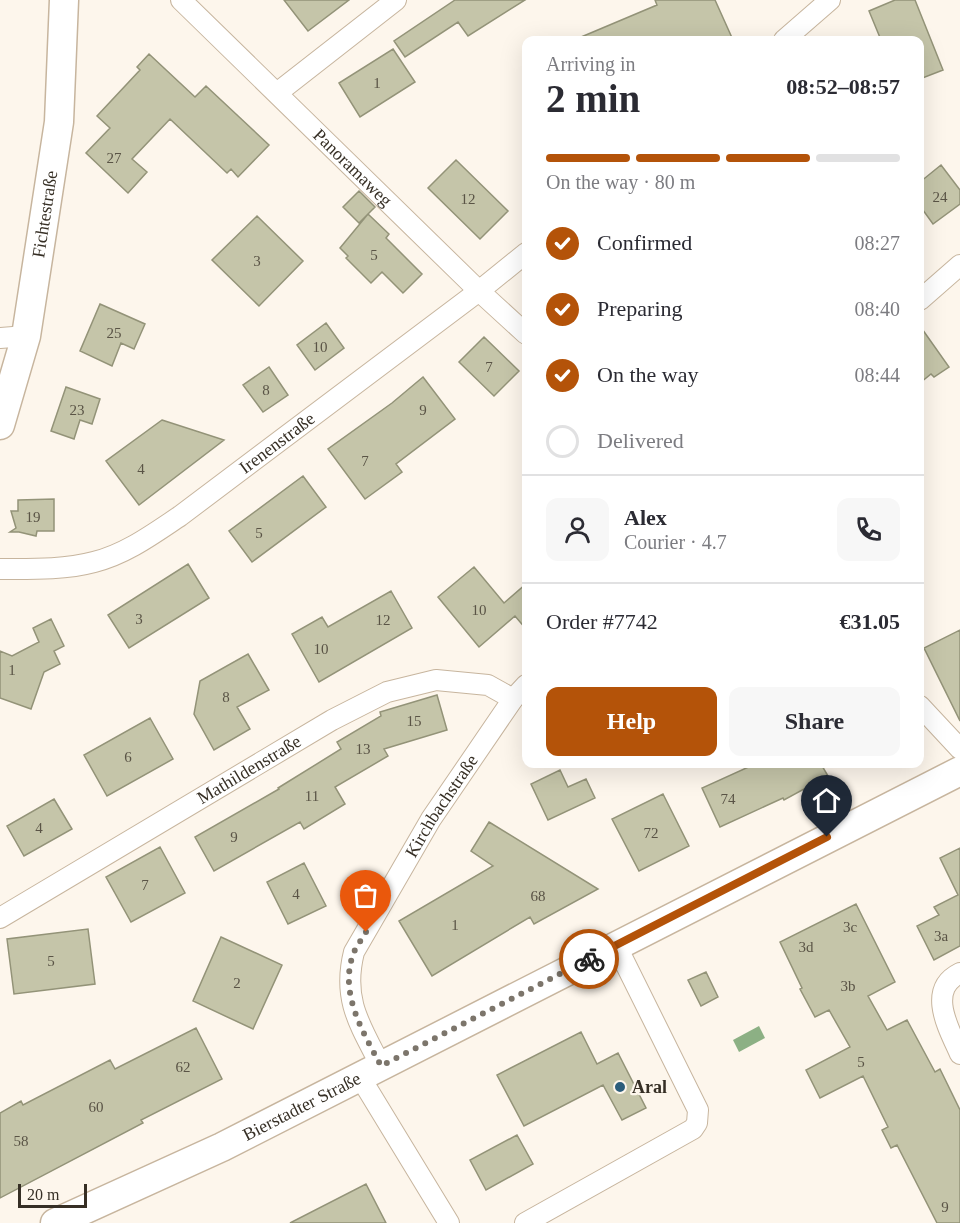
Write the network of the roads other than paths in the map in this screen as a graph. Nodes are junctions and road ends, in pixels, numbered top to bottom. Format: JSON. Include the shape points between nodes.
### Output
{"nodes":[{"id":1,"x":64,"y":0,"type":"edge"},
{"id":2,"x":181,"y":0,"type":"edge"},
{"id":3,"x":396,"y":0,"type":"edge"},
{"id":4,"x":830,"y":0,"type":"edge"},
{"id":5,"x":789,"y":36,"type":"edge"},
{"id":6,"x":277,"y":93,"type":"junction"},
{"id":7,"x":522,"y":256,"type":"edge"},
{"id":8,"x":960,"y":266,"type":"edge"},
{"id":9,"x":479,"y":291,"type":"junction"},
{"id":10,"x":924,"y":297,"type":"edge"},
{"id":11,"x":522,"y":330,"type":"edge"},
{"id":12,"x":13,"y":337,"type":"edge"},
{"id":13,"x":0,"y":425,"type":"edge"},
{"id":14,"x":0,"y":569,"type":"edge"},
{"id":15,"x":520,"y":692,"type":"edge"},
{"id":16,"x":924,"y":710,"type":"edge"},
{"id":17,"x":960,"y":749,"type":"edge"},
{"id":18,"x":960,"y":771,"type":"edge"},
{"id":19,"x":0,"y":918,"type":"edge"},
{"id":20,"x":616,"y":945,"type":"junction"},
{"id":21,"x":960,"y":973,"type":"edge"},
{"id":22,"x":960,"y":1054,"type":"edge"},
{"id":23,"x":370,"y":1071,"type":"junction"},
{"id":24,"x":222,"y":1147,"type":"junction"},
{"id":25,"x":55,"y":1223,"type":"edge"},
{"id":26,"x":93,"y":1223,"type":"edge"},
{"id":27,"x":449,"y":1223,"type":"edge"},
{"id":28,"x":525,"y":1223,"type":"edge"}],
"edges":[{"from":1,"to":12,"type":"main road","name":"Fichtestraße","via":[[59,122]]},
{"from":2,"to":6,"type":"street","name":"Panoramaweg"},
{"from":3,"to":6,"type":"street"},
{"from":4,"to":5,"type":"street"},
{"from":6,"to":9,"type":"street","name":"Panoramaweg"},
{"from":7,"to":9,"type":"street","name":"Irenenstraße"},
{"from":8,"to":10,"type":"street"},
{"from":9,"to":11,"type":"street","name":"Panoramaweg"},
{"from":9,"to":14,"type":"street","name":"Irenenstraße","via":[[190,509],[139,543],[94,562],[68,567]]},
{"from":12,"to":13,"type":"main road","name":"Fichtestraße"},
{"from":15,"to":19,"type":"street","name":"Mathildenstraße","via":[[436,680],[387,692],[332,720]]},
{"from":15,"to":23,"type":"street","name":"Kirchbachstraße","via":[[431,819],[354,952],[351,1002]]},
{"from":16,"to":17,"type":"street"},
{"from":18,"to":20,"type":"main road","name":"Bierstadter Straße"},
{"from":20,"to":23,"type":"main road","name":"Bierstadter Straße"},
{"from":20,"to":28,"type":"street","via":[[698,1110],[697,1123],[693,1129]]},
{"from":21,"to":22,"type":"street","via":[[945,985],[941,1000]]},
{"from":23,"to":24,"type":"main road","name":"Bierstadter Straße"},
{"from":23,"to":27,"type":"street","name":"Kirchbachstraße"},
{"from":24,"to":25,"type":"main road","name":"Bierstadter Straße"},
{"from":24,"to":26,"type":"main road","name":"Bierstadter Straße"}]}
